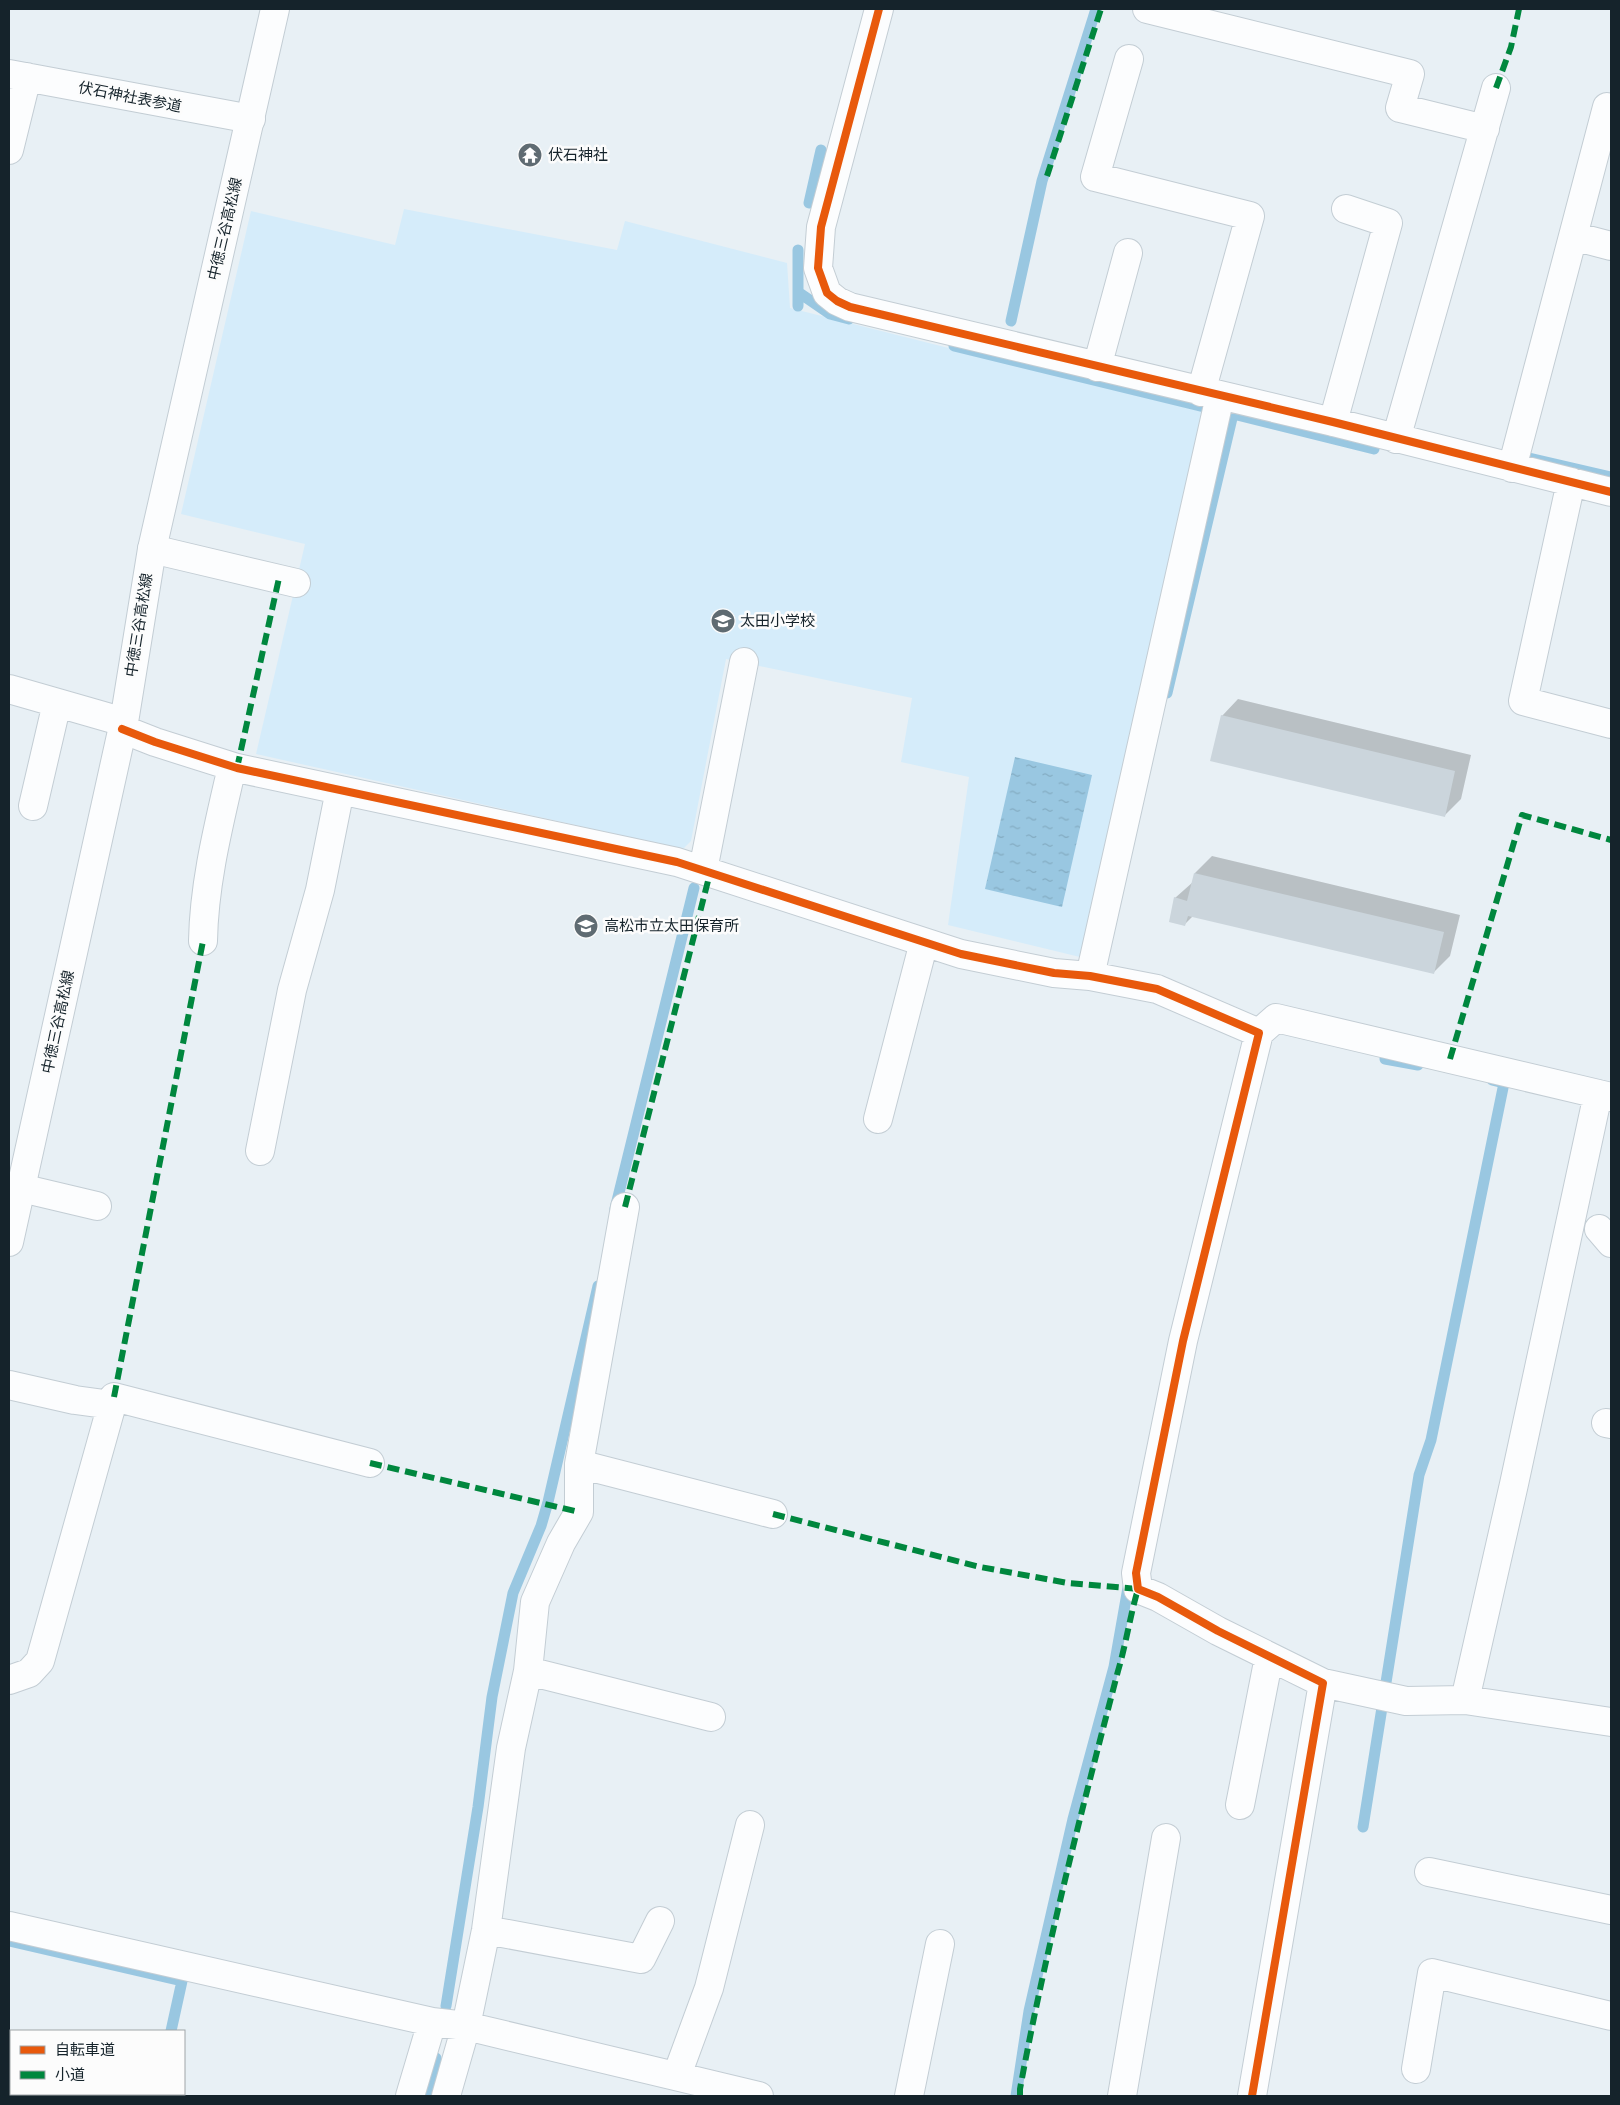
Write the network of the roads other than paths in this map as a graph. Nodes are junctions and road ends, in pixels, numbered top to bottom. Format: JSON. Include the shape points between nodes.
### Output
{"nodes":[{"id":1,"x":275,"y":9,"type":"edge"},
{"id":2,"x":879,"y":9,"type":"edge"},
{"id":3,"x":1147,"y":9,"type":"edge"},
{"id":4,"x":1129,"y":59,"type":"dead end"},
{"id":5,"x":18,"y":76,"type":"edge"},
{"id":6,"x":1496,"y":88,"type":"dead end"},
{"id":7,"x":1607,"y":107,"type":"dead end"},
{"id":8,"x":251,"y":119,"type":"junction"},
{"id":9,"x":1485,"y":129,"type":"junction"},
{"id":10,"x":9,"y":150,"type":"edge"},
{"id":11,"x":1346,"y":209,"type":"dead end"},
{"id":12,"x":1573,"y":236,"type":"junction"},
{"id":13,"x":1611,"y":246,"type":"edge"},
{"id":14,"x":1128,"y":253,"type":"dead end"},
{"id":15,"x":1097,"y":367,"type":"junction"},
{"id":16,"x":1210,"y":394,"type":"junction"},
{"id":17,"x":1333,"y":422,"type":"junction"},
{"id":18,"x":1396,"y":439,"type":"junction"},
{"id":19,"x":1512,"y":468,"type":"junction"},
{"id":20,"x":1572,"y":482,"type":"junction"},
{"id":21,"x":1611,"y":492,"type":"edge"},
{"id":22,"x":152,"y":549,"type":"junction"},
{"id":23,"x":296,"y":583,"type":"dead end"},
{"id":24,"x":744,"y":662,"type":"dead end"},
{"id":25,"x":9,"y":689,"type":"edge"},
{"id":26,"x":57,"y":703,"type":"junction"},
{"id":27,"x":1611,"y":724,"type":"edge"},
{"id":28,"x":123,"y":726,"type":"junction"},
{"id":29,"x":232,"y":767,"type":"junction"},
{"id":30,"x":340,"y":790,"type":"junction"},
{"id":31,"x":33,"y":806,"type":"dead end"},
{"id":32,"x":703,"y":870,"type":"junction"},
{"id":33,"x":203,"y":940,"type":"dead end"},
{"id":34,"x":924,"y":942,"type":"junction"},
{"id":35,"x":1090,"y":976,"type":"junction"},
{"id":36,"x":1259,"y":1033,"type":"junction"},
{"id":37,"x":1605,"y":1095,"type":"edge"},
{"id":38,"x":878,"y":1119,"type":"dead end"},
{"id":39,"x":260,"y":1151,"type":"dead end"},
{"id":40,"x":21,"y":1188,"type":"junction"},
{"id":41,"x":97,"y":1206,"type":"dead end"},
{"id":42,"x":625,"y":1206,"type":"dead end"},
{"id":43,"x":9,"y":1242,"type":"edge"},
{"id":44,"x":9,"y":1386,"type":"edge"},
{"id":45,"x":112,"y":1405,"type":"junction"},
{"id":46,"x":370,"y":1463,"type":"dead end"},
{"id":47,"x":579,"y":1464,"type":"junction"},
{"id":48,"x":773,"y":1514,"type":"dead end"},
{"id":49,"x":1269,"y":1657,"type":"junction"},
{"id":50,"x":528,"y":1670,"type":"junction"},
{"id":51,"x":9,"y":1680,"type":"edge"},
{"id":52,"x":1323,"y":1683,"type":"junction"},
{"id":53,"x":1465,"y":1700,"type":"junction"},
{"id":54,"x":711,"y":1718,"type":"dead end"},
{"id":55,"x":1611,"y":1722,"type":"edge"},
{"id":56,"x":1240,"y":1805,"type":"dead end"},
{"id":57,"x":750,"y":1826,"type":"dead end"},
{"id":58,"x":1166,"y":1838,"type":"dead end"},
{"id":59,"x":1429,"y":1872,"type":"dead end"},
{"id":60,"x":1611,"y":1910,"type":"edge"},
{"id":61,"x":660,"y":1921,"type":"dead end"},
{"id":62,"x":9,"y":1926,"type":"edge"},
{"id":63,"x":486,"y":1930,"type":"junction"},
{"id":64,"x":940,"y":1944,"type":"dead end"},
{"id":65,"x":1611,"y":2016,"type":"edge"},
{"id":66,"x":432,"y":2022,"type":"junction"},
{"id":67,"x":466,"y":2026,"type":"junction"},
{"id":68,"x":1416,"y":2069,"type":"dead end"},
{"id":69,"x":677,"y":2075,"type":"junction"},
{"id":70,"x":410,"y":2096,"type":"edge"},
{"id":71,"x":446,"y":2096,"type":"edge"},
{"id":72,"x":759,"y":2096,"type":"edge"},
{"id":73,"x":909,"y":2096,"type":"edge"},
{"id":74,"x":1122,"y":2096,"type":"edge"},
{"id":75,"x":1252,"y":2096,"type":"edge"}],
"edges":[{"from":1,"to":8,"type":"street","name":"中徳三谷高松線"},
{"from":2,"to":15,"type":"street","via":[[821,228],[818,268],[825,304],[836,301]]},
{"from":3,"to":9,"type":"street","via":[[1410,74],[1400,108]]},
{"from":4,"to":16,"type":"street","via":[[1095,177],[1250,216]]},
{"from":5,"to":8,"type":"street","name":"伏石神社表参道"},
{"from":5,"to":10,"type":"street"},
{"from":6,"to":9,"type":"street"},
{"from":7,"to":12,"type":"street"},
{"from":8,"to":22,"type":"street","name":"中徳三谷高松線"},
{"from":9,"to":18,"type":"street"},
{"from":11,"to":17,"type":"street","via":[[1388,224]]},
{"from":12,"to":13,"type":"street"},
{"from":12,"to":19,"type":"street"},
{"from":14,"to":15,"type":"street"},
{"from":15,"to":16,"type":"street"},
{"from":16,"to":17,"type":"street"},
{"from":16,"to":35,"type":"street"},
{"from":17,"to":18,"type":"street"},
{"from":18,"to":19,"type":"street"},
{"from":19,"to":20,"type":"street"},
{"from":20,"to":21,"type":"street"},
{"from":20,"to":27,"type":"street","via":[[1522,701]]},
{"from":22,"to":23,"type":"street"},
{"from":22,"to":28,"type":"street","name":"中徳三谷高松線"},
{"from":24,"to":32,"type":"street"},
{"from":25,"to":26,"type":"street"},
{"from":26,"to":28,"type":"street"},
{"from":26,"to":31,"type":"street"},
{"from":28,"to":29,"type":"street","via":[[155,742]]},
{"from":28,"to":40,"type":"street","name":"中徳三谷高松線"},
{"from":29,"to":30,"type":"street"},
{"from":29,"to":33,"type":"street","via":[[210,868]]},
{"from":30,"to":32,"type":"street"},
{"from":30,"to":39,"type":"street","via":[[320,890],[292,990]]},
{"from":32,"to":34,"type":"street"},
{"from":34,"to":35,"type":"street","via":[[989,960],[1054,973]]},
{"from":34,"to":38,"type":"street"},
{"from":35,"to":36,"type":"street","via":[[1157,989]]},
{"from":36,"to":37,"type":"street","via":[[1276,1018]]},
{"from":36,"to":49,"type":"street","via":[[1183,1341],[1136,1574],[1138,1589]]},
{"from":37,"to":53,"type":"street"},
{"from":40,"to":41,"type":"street"},
{"from":40,"to":43,"type":"street","name":"中徳三谷高松線"},
{"from":42,"to":47,"type":"street"},
{"from":44,"to":45,"type":"street"},
{"from":45,"to":46,"type":"street","via":[[114,1397]]},
{"from":45,"to":51,"type":"street","via":[[40,1661],[29,1673]]},
{"from":47,"to":48,"type":"street"},
{"from":47,"to":50,"type":"street","via":[[579,1512],[561,1543],[535,1602]]},
{"from":49,"to":52,"type":"street"},
{"from":49,"to":56,"type":"street"},
{"from":50,"to":54,"type":"street"},
{"from":50,"to":63,"type":"street","via":[[511,1748]]},
{"from":52,"to":53,"type":"street","via":[[1406,1702]]},
{"from":52,"to":75,"type":"street"},
{"from":53,"to":55,"type":"street"},
{"from":57,"to":69,"type":"street","via":[[709,1988]]},
{"from":58,"to":74,"type":"street"},
{"from":59,"to":60,"type":"street"},
{"from":61,"to":63,"type":"street","via":[[641,1959]]},
{"from":62,"to":66,"type":"street"},
{"from":63,"to":67,"type":"street"},
{"from":64,"to":73,"type":"street"},
{"from":65,"to":68,"type":"street","via":[[1432,1973]]},
{"from":66,"to":67,"type":"street"},
{"from":66,"to":70,"type":"street"},
{"from":67,"to":69,"type":"street"},
{"from":67,"to":71,"type":"street"},
{"from":69,"to":72,"type":"street"}]}
